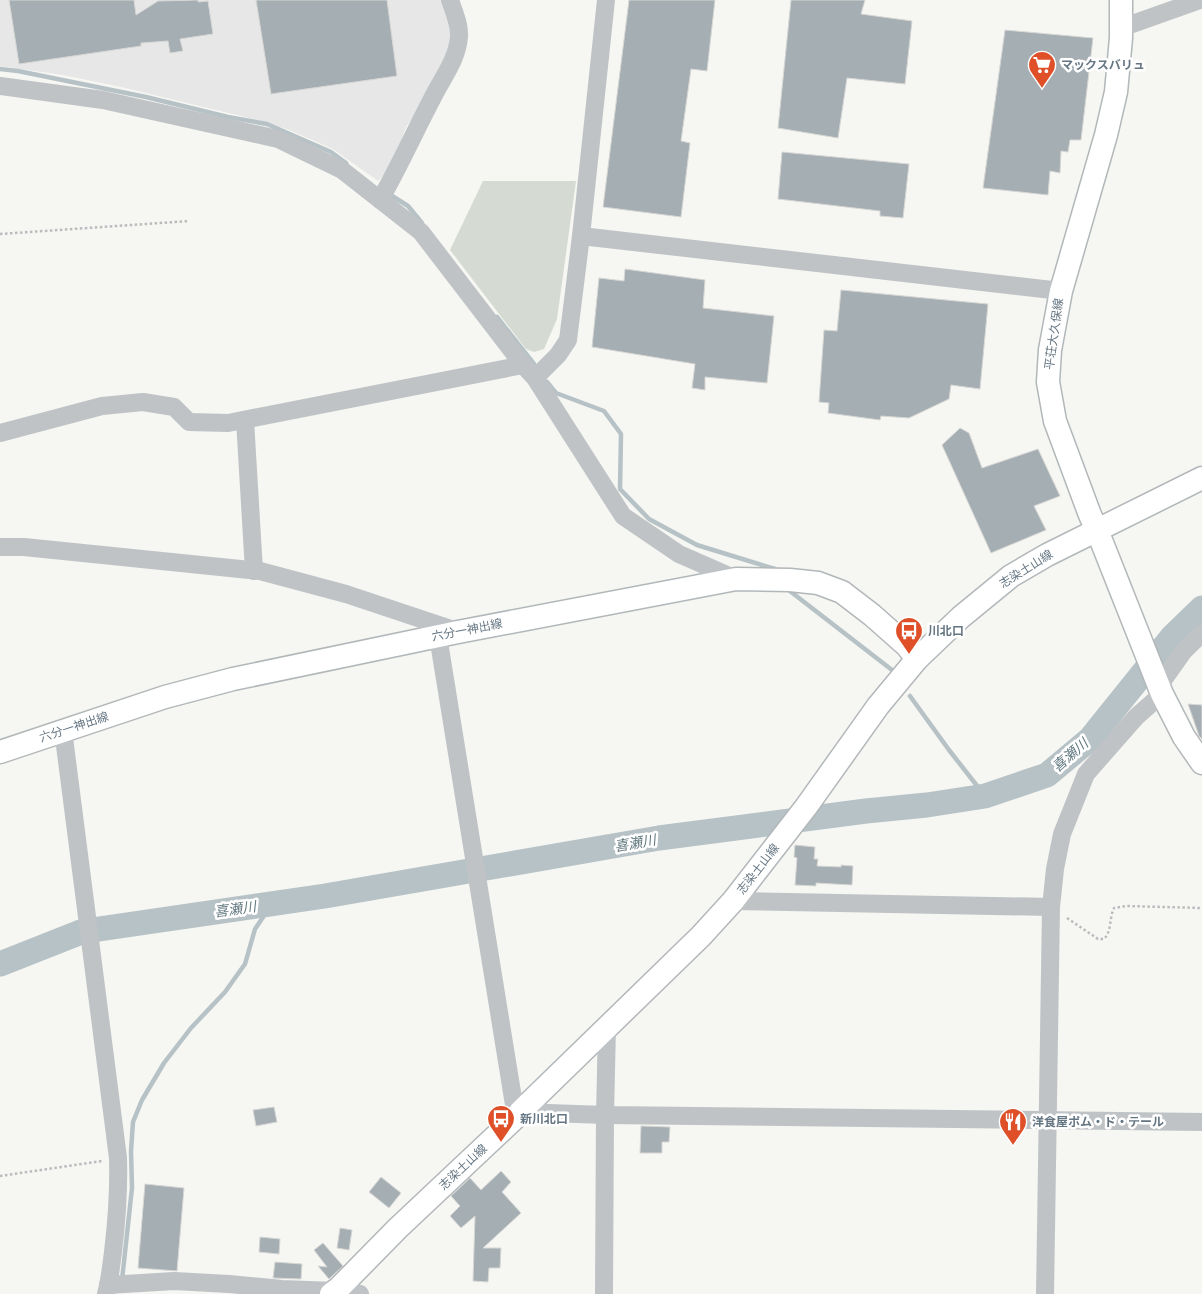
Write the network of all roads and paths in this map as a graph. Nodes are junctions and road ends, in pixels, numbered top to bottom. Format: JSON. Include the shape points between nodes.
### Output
{"nodes":[{"id":1,"x":450,"y":0,"type":"edge"},
{"id":2,"x":606,"y":0,"type":"edge"},
{"id":3,"x":1121,"y":0,"type":"edge"},
{"id":4,"x":1200,"y":0,"type":"edge"},
{"id":5,"x":1121,"y":28,"type":"junction"},
{"id":6,"x":0,"y":86,"type":"edge"},
{"id":7,"x":380,"y":200,"type":"junction"},
{"id":8,"x":189,"y":221,"type":"dead end"},
{"id":9,"x":0,"y":234,"type":"edge"},
{"id":10,"x":582,"y":236,"type":"junction"},
{"id":11,"x":1061,"y":291,"type":"junction"},
{"id":12,"x":529,"y":372,"type":"junction"},
{"id":13,"x":245,"y":420,"type":"junction"},
{"id":14,"x":0,"y":434,"type":"edge"},
{"id":15,"x":1202,"y":478,"type":"edge"},
{"id":16,"x":1097,"y":530,"type":"junction"},
{"id":17,"x":0,"y":547,"type":"edge"},
{"id":18,"x":254,"y":570,"type":"junction"},
{"id":19,"x":736,"y":579,"type":"junction"},
{"id":20,"x":1202,"y":633,"type":"edge"},
{"id":21,"x":448,"y":634,"type":"junction"},
{"id":22,"x":917,"y":659,"type":"junction"},
{"id":23,"x":1160,"y":688,"type":"junction"},
{"id":24,"x":64,"y":730,"type":"junction"},
{"id":25,"x":0,"y":752,"type":"edge"},
{"id":26,"x":1202,"y":763,"type":"edge"},
{"id":27,"x":732,"y":901,"type":"junction"},
{"id":28,"x":1051,"y":907,"type":"junction"},
{"id":29,"x":1202,"y":908,"type":"edge"},
{"id":30,"x":607,"y":1027,"type":"junction"},
{"id":31,"x":518,"y":1114,"type":"junction"},
{"id":32,"x":605,"y":1115,"type":"junction"},
{"id":33,"x":1047,"y":1121,"type":"junction"},
{"id":34,"x":1202,"y":1122,"type":"edge"},
{"id":35,"x":118,"y":1158,"type":"junction"},
{"id":36,"x":0,"y":1176,"type":"edge"},
{"id":37,"x":114,"y":1287,"type":"edge"},
{"id":38,"x":341,"y":1292,"type":"edge"},
{"id":39,"x":604,"y":1294,"type":"edge"},
{"id":40,"x":1045,"y":1294,"type":"edge"}],
"edges":[{"from":1,"to":7,"type":"street","via":[[459,36],[454,58]]},
{"from":2,"to":10,"type":"street"},
{"from":3,"to":5,"type":"main road","name":"平荘大久保線"},
{"from":4,"to":5,"type":"street"},
{"from":5,"to":11,"type":"main road","name":"平荘大久保線","via":[[1116,92]]},
{"from":6,"to":7,"type":"street","via":[[103,100],[278,139],[342,170]]},
{"from":7,"to":12,"type":"street","via":[[421,232]]},
{"from":8,"to":9,"type":"path"},
{"from":10,"to":11,"type":"street"},
{"from":10,"to":12,"type":"street","via":[[568,340],[558,355]]},
{"from":11,"to":16,"type":"main road","name":"平荘大久保線","via":[[1050,350],[1048,382],[1055,421]]},
{"from":12,"to":13,"type":"street"},
{"from":12,"to":19,"type":"street","via":[[623,516],[679,554]]},
{"from":13,"to":14,"type":"street","via":[[189,422],[174,407],[143,402],[102,406]]},
{"from":13,"to":18,"type":"street"},
{"from":15,"to":16,"type":"main road","name":"志染土山線"},
{"from":16,"to":22,"type":"main road","name":"志染土山線","via":[[1011,576]]},
{"from":16,"to":23,"type":"main road","name":"平荘大久保線"},
{"from":17,"to":18,"type":"street"},
{"from":18,"to":21,"type":"street","via":[[346,594]]},
{"from":19,"to":21,"type":"main road","name":"六分一神出線"},
{"from":19,"to":22,"type":"main road","name":"六分一神出線","via":[[818,583],[842,592],[907,646]]},
{"from":20,"to":23,"type":"street","via":[[1183,652]]},
{"from":21,"to":24,"type":"main road","name":"六分一神出線","via":[[233,679]]},
{"from":21,"to":31,"type":"street","via":[[474,854]]},
{"from":22,"to":27,"type":"main road","name":"志染土山線"},
{"from":23,"to":26,"type":"main road","name":"平荘大久保線","via":[[1184,737]]},
{"from":23,"to":28,"type":"street","via":[[1086,774],[1062,834]]},
{"from":24,"to":25,"type":"main road","name":"六分一神出線"},
{"from":24,"to":35,"type":"street"},
{"from":27,"to":28,"type":"street"},
{"from":27,"to":30,"type":"main road","name":"志染土山線","via":[[701,936]]},
{"from":28,"to":29,"type":"path","via":[[1098,939],[1104,939],[1108,934],[1114,908]]},
{"from":28,"to":33,"type":"street"},
{"from":30,"to":31,"type":"main road","name":"志染土山線"},
{"from":30,"to":32,"type":"street"},
{"from":31,"to":32,"type":"street"},
{"from":31,"to":38,"type":"main road","name":"志染土山線","via":[[398,1228]]},
{"from":32,"to":33,"type":"street"},
{"from":32,"to":39,"type":"street"},
{"from":33,"to":34,"type":"street"},
{"from":33,"to":40,"type":"street"},
{"from":35,"to":36,"type":"path"},
{"from":35,"to":37,"type":"street"},
{"from":37,"to":38,"type":"street","via":[[174,1281]]}]}
